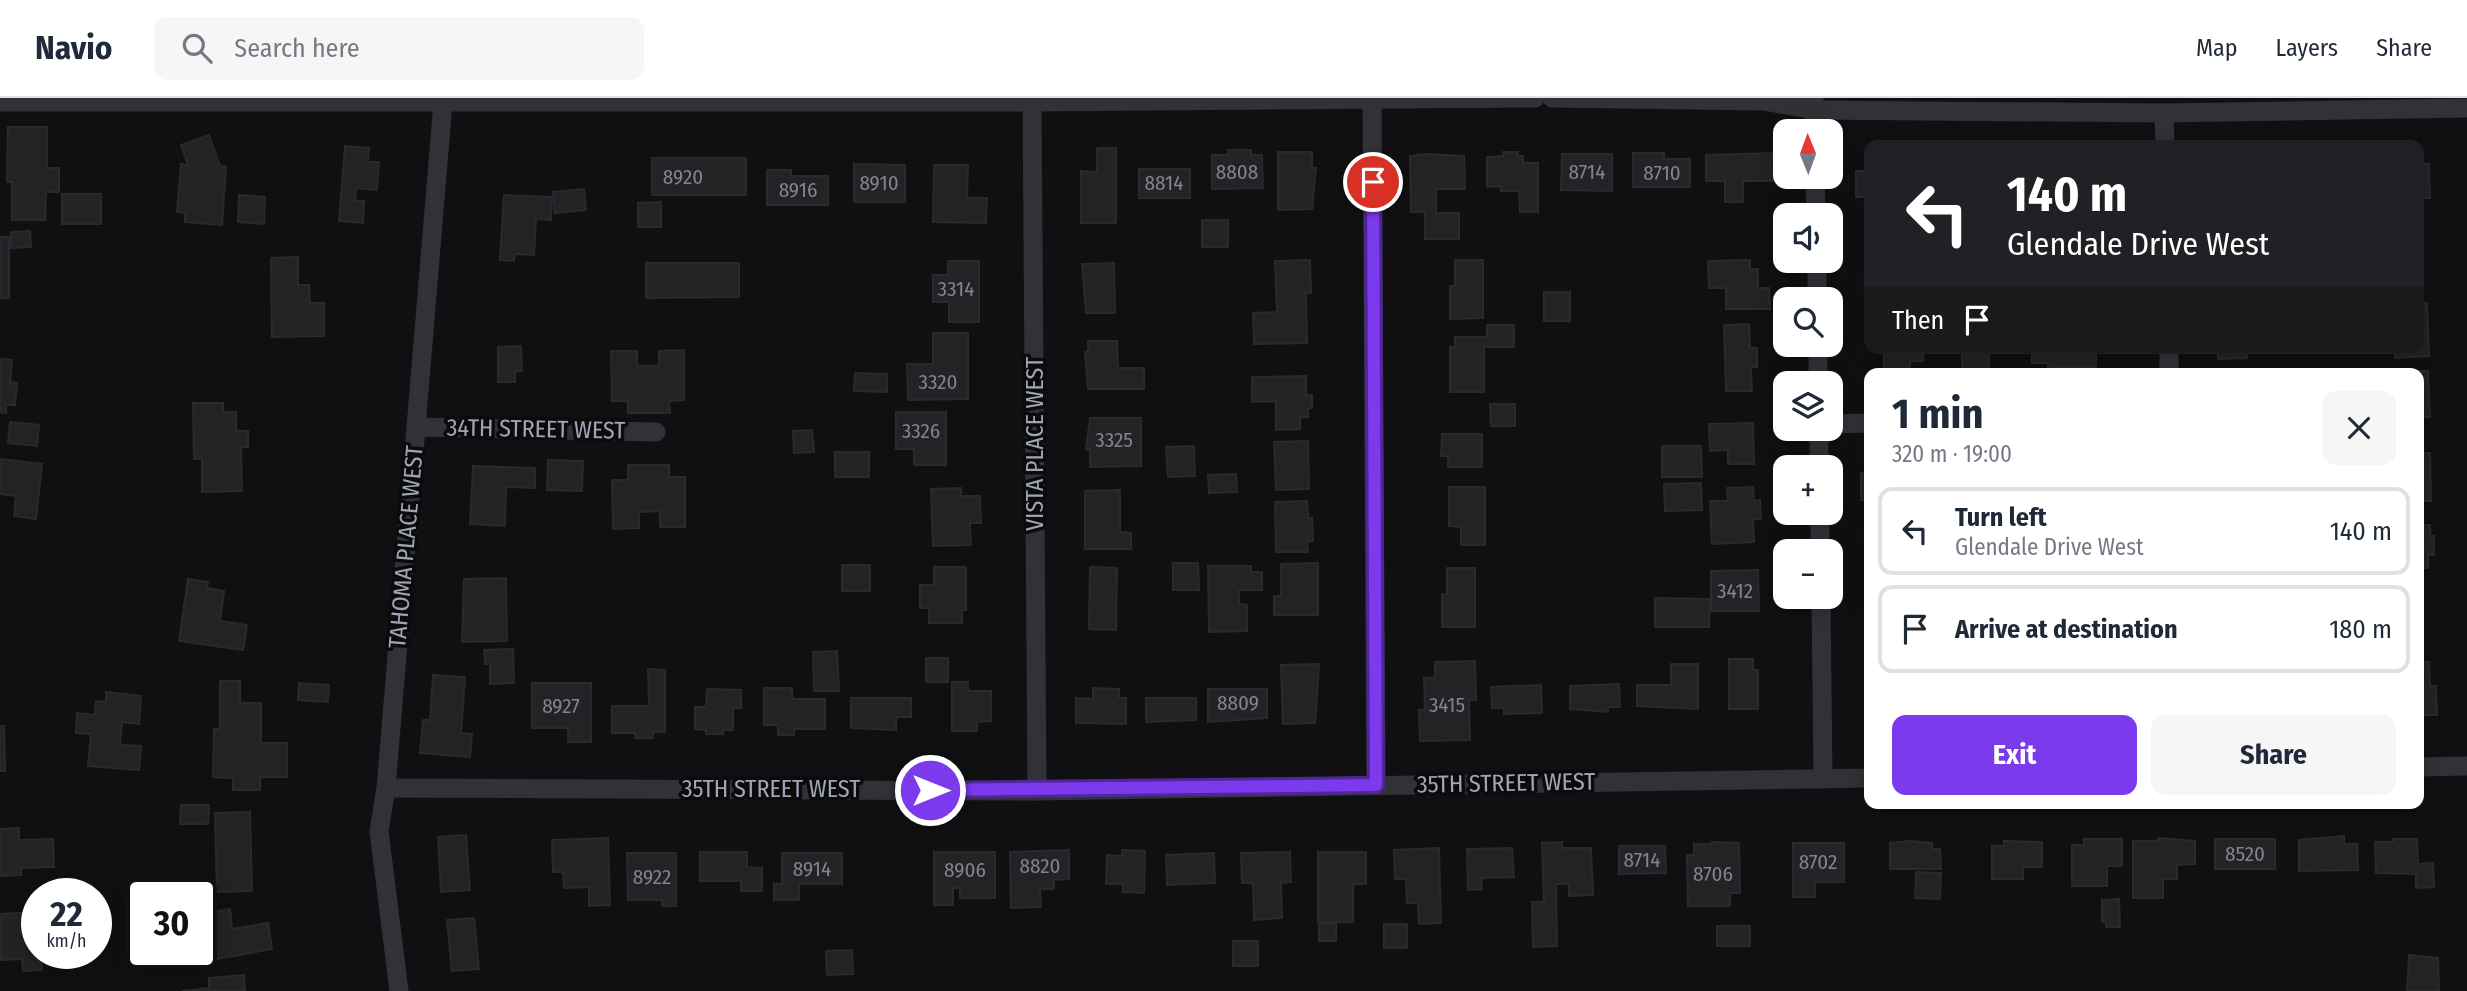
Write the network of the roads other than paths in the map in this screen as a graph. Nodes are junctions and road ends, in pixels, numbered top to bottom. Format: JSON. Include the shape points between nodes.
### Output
{"nodes":[{"id":1,"x":1535,"y":98,"type":"edge"},
{"id":2,"x":1552,"y":98,"type":"edge"},
{"id":3,"x":1373,"y":99,"type":"edge"},
{"id":4,"x":263,"y":100,"type":"edge"},
{"id":5,"x":1032,"y":100,"type":"edge"},
{"id":6,"x":0,"y":102,"type":"edge"},
{"id":7,"x":443,"y":103,"type":"junction"},
{"id":8,"x":1814,"y":104,"type":"edge"},
{"id":9,"x":2467,"y":108,"type":"edge"},
{"id":10,"x":2164,"y":113,"type":"junction"},
{"id":11,"x":2165,"y":140,"type":"edge"},
{"id":12,"x":1864,"y":423,"type":"edge"},
{"id":13,"x":1843,"y":424,"type":"edge"},
{"id":14,"x":416,"y":427,"type":"junction"},
{"id":15,"x":656,"y":432,"type":"dead end"},
{"id":16,"x":1821,"y":609,"type":"edge"},
{"id":17,"x":2467,"y":766,"type":"edge"},
{"id":18,"x":2424,"y":767,"type":"edge"},
{"id":19,"x":1864,"y":778,"type":"edge"},
{"id":20,"x":1823,"y":779,"type":"junction"},
{"id":21,"x":1376,"y":785,"type":"junction"},
{"id":22,"x":386,"y":788,"type":"junction"},
{"id":23,"x":1037,"y":791,"type":"junction"},
{"id":24,"x":399,"y":991,"type":"edge"}],
"edges":[{"from":1,"to":3,"type":"street"},
{"from":2,"to":8,"type":"street"},
{"from":3,"to":5,"type":"street"},
{"from":3,"to":21,"type":"street"},
{"from":4,"to":6,"type":"street"},
{"from":4,"to":7,"type":"street"},
{"from":5,"to":7,"type":"street"},
{"from":5,"to":23,"type":"street","name":"VISTA PLACE WEST"},
{"from":7,"to":14,"type":"street","name":"TAHOMA PLACE WEST"},
{"from":8,"to":10,"type":"street"},
{"from":9,"to":10,"type":"street"},
{"from":10,"to":11,"type":"street"},
{"from":12,"to":13,"type":"street"},
{"from":14,"to":15,"type":"street","name":"34TH STREET WEST"},
{"from":14,"to":22,"type":"street","name":"TAHOMA PLACE WEST"},
{"from":16,"to":20,"type":"street"},
{"from":17,"to":18,"type":"street"},
{"from":19,"to":20,"type":"street","name":"35TH STREET WEST"},
{"from":20,"to":21,"type":"street","name":"35TH STREET WEST"},
{"from":21,"to":23,"type":"street","name":"35TH STREET WEST"},
{"from":22,"to":23,"type":"street","name":"35TH STREET WEST"},
{"from":22,"to":24,"type":"street","name":"TAHOMA PLACE WEST","via":[[379,831]]}]}
